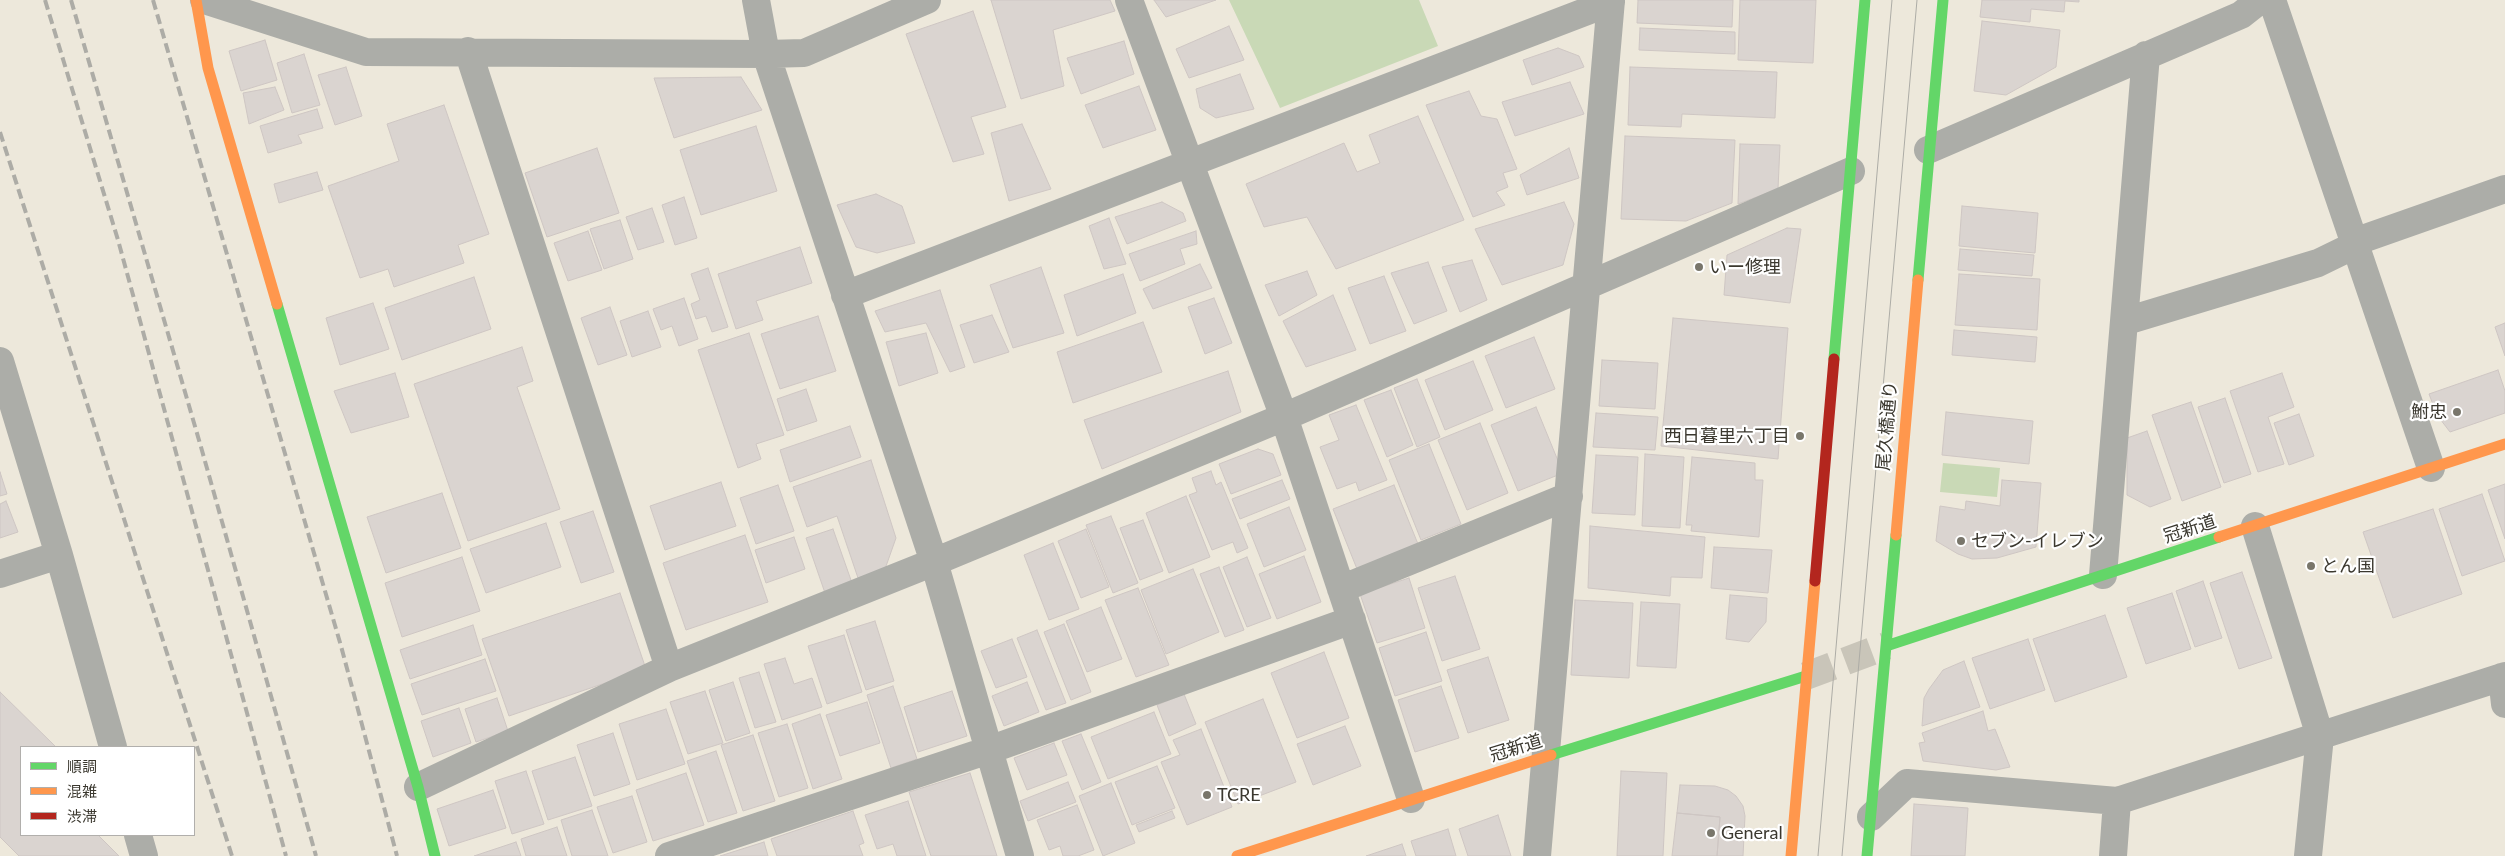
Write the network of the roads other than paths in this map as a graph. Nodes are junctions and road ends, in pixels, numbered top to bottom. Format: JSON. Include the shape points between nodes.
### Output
{"nodes":[{"id":1,"x":196,"y":0,"type":"edge"},
{"id":2,"x":204,"y":0,"type":"edge"},
{"id":3,"x":756,"y":0,"type":"edge"},
{"id":4,"x":927,"y":0,"type":"edge"},
{"id":5,"x":1129,"y":0,"type":"edge"},
{"id":6,"x":1865,"y":0,"type":"edge"},
{"id":7,"x":1943,"y":0,"type":"edge"},
{"id":8,"x":2260,"y":0,"type":"edge"},
{"id":9,"x":2272,"y":0,"type":"edge"},
{"id":10,"x":1611,"y":1,"type":"edge"},
{"id":11,"x":468,"y":51,"type":"junction"},
{"id":12,"x":766,"y":54,"type":"junction"},
{"id":13,"x":2146,"y":55,"type":"junction"},
{"id":14,"x":1928,"y":150,"type":"junction"},
{"id":15,"x":1190,"y":164,"type":"junction"},
{"id":16,"x":1851,"y":171,"type":"junction"},
{"id":17,"x":2505,"y":189,"type":"edge"},
{"id":18,"x":2355,"y":246,"type":"junction"},
{"id":19,"x":1588,"y":286,"type":"junction"},
{"id":20,"x":845,"y":295,"type":"junction"},
{"id":21,"x":2126,"y":321,"type":"junction"},
{"id":22,"x":0,"y":361,"type":"edge"},
{"id":23,"x":1284,"y":417,"type":"junction"},
{"id":24,"x":2505,"y":444,"type":"edge"},
{"id":25,"x":2431,"y":468,"type":"junction"},
{"id":26,"x":1569,"y":496,"type":"junction"},
{"id":27,"x":2255,"y":526,"type":"junction"},
{"id":28,"x":59,"y":555,"type":"junction"},
{"id":29,"x":934,"y":562,"type":"junction"},
{"id":30,"x":0,"y":574,"type":"edge"},
{"id":31,"x":2103,"y":575,"type":"junction"},
{"id":32,"x":1341,"y":589,"type":"junction"},
{"id":33,"x":1352,"y":620,"type":"junction"},
{"id":34,"x":1886,"y":646,"type":"junction"},
{"id":35,"x":669,"y":668,"type":"junction"},
{"id":36,"x":1806,"y":676,"type":"junction"},
{"id":37,"x":2503,"y":676,"type":"edge"},
{"id":38,"x":2505,"y":704,"type":"edge"},
{"id":39,"x":2320,"y":736,"type":"junction"},
{"id":40,"x":113,"y":746,"type":"edge"},
{"id":41,"x":989,"y":750,"type":"junction"},
{"id":42,"x":1546,"y":757,"type":"junction"},
{"id":43,"x":418,"y":787,"type":"junction"},
{"id":44,"x":1411,"y":799,"type":"junction"},
{"id":45,"x":2117,"y":801,"type":"junction"},
{"id":46,"x":1871,"y":817,"type":"junction"},
{"id":47,"x":138,"y":836,"type":"edge"},
{"id":48,"x":144,"y":856,"type":"edge"},
{"id":49,"x":435,"y":856,"type":"edge"},
{"id":50,"x":669,"y":856,"type":"edge"},
{"id":51,"x":1020,"y":856,"type":"edge"},
{"id":52,"x":1237,"y":856,"type":"edge"},
{"id":53,"x":1537,"y":856,"type":"edge"},
{"id":54,"x":1791,"y":856,"type":"edge"},
{"id":55,"x":1867,"y":856,"type":"edge"},
{"id":56,"x":2113,"y":856,"type":"edge"},
{"id":57,"x":2308,"y":856,"type":"edge"}],
"edges":[{"from":1,"to":43,"type":"street","via":[[208,68]]},
{"from":2,"to":11,"type":"street","via":[[366,52]]},
{"from":3,"to":12,"type":"street"},
{"from":4,"to":12,"type":"street","via":[[804,53]]},
{"from":5,"to":15,"type":"street"},
{"from":6,"to":16,"type":"street"},
{"from":7,"to":14,"type":"street","name":"尾久橋通り"},
{"from":8,"to":13,"type":"street","via":[[2240,15]]},
{"from":9,"to":18,"type":"street"},
{"from":10,"to":15,"type":"street"},
{"from":10,"to":19,"type":"street"},
{"from":11,"to":12,"type":"street"},
{"from":11,"to":35,"type":"street"},
{"from":12,"to":20,"type":"street"},
{"from":13,"to":14,"type":"street"},
{"from":13,"to":21,"type":"street"},
{"from":14,"to":34,"type":"street","name":"尾久橋通り"},
{"from":15,"to":20,"type":"street"},
{"from":15,"to":23,"type":"street"},
{"from":16,"to":19,"type":"street"},
{"from":16,"to":36,"type":"street"},
{"from":17,"to":18,"type":"street","via":[[2357,241]]},
{"from":18,"to":21,"type":"street","via":[[2318,263]]},
{"from":18,"to":25,"type":"street"},
{"from":19,"to":23,"type":"street"},
{"from":19,"to":26,"type":"street"},
{"from":20,"to":29,"type":"street"},
{"from":21,"to":31,"type":"street"},
{"from":22,"to":28,"type":"street"},
{"from":23,"to":29,"type":"street"},
{"from":23,"to":32,"type":"street"},
{"from":24,"to":25,"type":"street","name":"冠新道"},
{"from":25,"to":27,"type":"street","name":"冠新道"},
{"from":26,"to":32,"type":"street"},
{"from":26,"to":42,"type":"street"},
{"from":27,"to":31,"type":"street","name":"冠新道"},
{"from":27,"to":39,"type":"street"},
{"from":28,"to":30,"type":"street"},
{"from":28,"to":40,"type":"street"},
{"from":29,"to":35,"type":"street"},
{"from":29,"to":41,"type":"street"},
{"from":31,"to":34,"type":"street","name":"冠新道"},
{"from":32,"to":33,"type":"street"},
{"from":33,"to":41,"type":"street"},
{"from":33,"to":44,"type":"street"},
{"from":34,"to":46,"type":"street","name":"尾久橋通り"},
{"from":35,"to":43,"type":"street"},
{"from":36,"to":42,"type":"street","name":"冠新道"},
{"from":36,"to":54,"type":"street"},
{"from":37,"to":38,"type":"street"},
{"from":37,"to":39,"type":"street"},
{"from":39,"to":45,"type":"street"},
{"from":39,"to":57,"type":"street"},
{"from":41,"to":50,"type":"street"},
{"from":41,"to":51,"type":"street"},
{"from":42,"to":44,"type":"street","name":"冠新道"},
{"from":42,"to":53,"type":"street"},
{"from":43,"to":49,"type":"street"},
{"from":44,"to":52,"type":"street","name":"冠新道"},
{"from":45,"to":46,"type":"street","via":[[1907,783]]},
{"from":45,"to":56,"type":"street"},
{"from":46,"to":55,"type":"street","name":"尾久橋通り"},
{"from":47,"to":48,"type":"street"}]}
